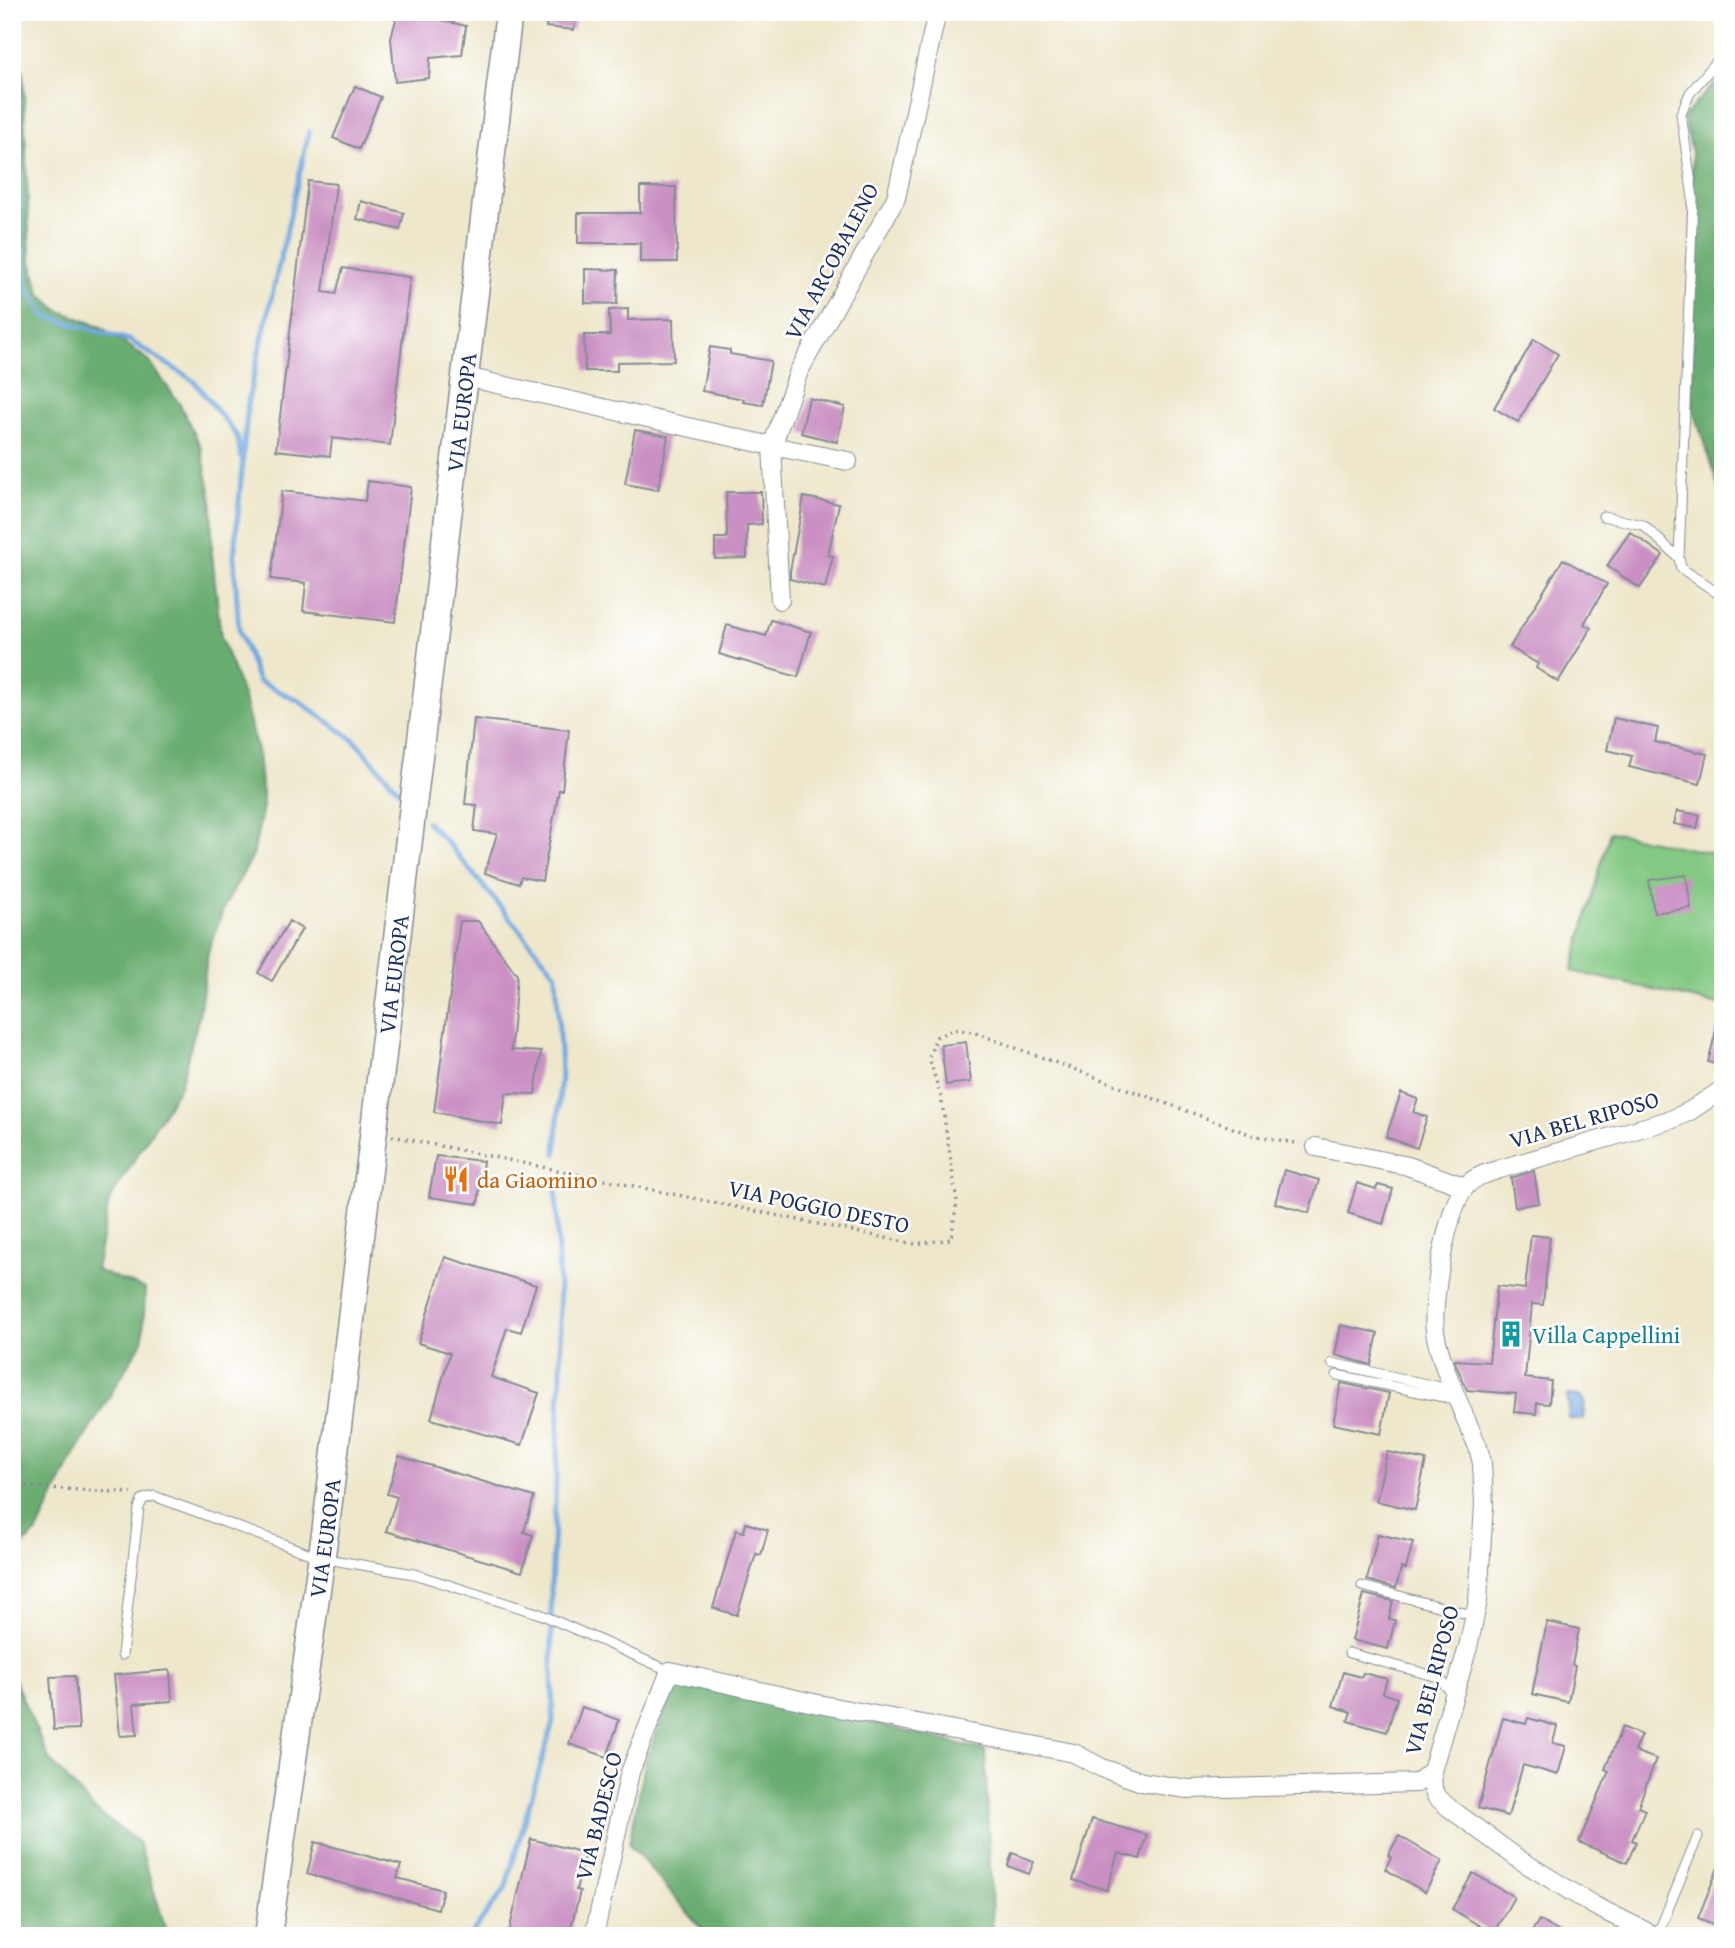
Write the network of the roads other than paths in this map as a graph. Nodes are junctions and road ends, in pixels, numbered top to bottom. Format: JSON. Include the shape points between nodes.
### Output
{"nodes":[{"id":1,"x":509,"y":12,"type":"edge"},
{"id":2,"x":937,"y":12,"type":"edge"},
{"id":3,"x":1723,"y":54,"type":"edge"},
{"id":4,"x":466,"y":377,"type":"junction"},
{"id":5,"x":772,"y":446,"type":"junction"},
{"id":6,"x":848,"y":461,"type":"dead end"},
{"id":7,"x":1603,"y":516,"type":"dead end"},
{"id":8,"x":1679,"y":558,"type":"junction"},
{"id":9,"x":1723,"y":597,"type":"edge"},
{"id":10,"x":780,"y":600,"type":"dead end"},
{"id":11,"x":1723,"y":1088,"type":"edge"},
{"id":12,"x":1316,"y":1147,"type":"road end"},
{"id":13,"x":1465,"y":1187,"type":"junction"},
{"id":14,"x":1332,"y":1363,"type":"dead end"},
{"id":15,"x":1337,"y":1375,"type":"dead end"},
{"id":16,"x":1457,"y":1395,"type":"junction"},
{"id":17,"x":321,"y":1558,"type":"junction"},
{"id":18,"x":1362,"y":1586,"type":"dead end"},
{"id":19,"x":1475,"y":1616,"type":"junction"},
{"id":20,"x":1349,"y":1653,"type":"dead end"},
{"id":21,"x":122,"y":1656,"type":"dead end"},
{"id":22,"x":670,"y":1671,"type":"junction"},
{"id":23,"x":1454,"y":1695,"type":"junction"},
{"id":24,"x":1432,"y":1771,"type":"junction"},
{"id":25,"x":1698,"y":1836,"type":"dead end"},
{"id":26,"x":268,"y":1936,"type":"edge"},
{"id":27,"x":594,"y":1936,"type":"edge"},
{"id":28,"x":1656,"y":1936,"type":"edge"}],
"edges":[{"from":1,"to":4,"type":"main road","name":"VIA EUROPA"},
{"from":2,"to":5,"type":"street","name":"VIA ARCOBALENO","via":[[896,198],[799,371]]},
{"from":3,"to":8,"type":"lane","via":[[1690,93],[1681,114],[1693,198]]},
{"from":4,"to":5,"type":"street"},
{"from":4,"to":17,"type":"main road","name":"VIA EUROPA"},
{"from":5,"to":6,"type":"street"},
{"from":5,"to":10,"type":"street","name":"VIA ARCOBALENO"},
{"from":7,"to":8,"type":"lane","via":[[1643,525]]},
{"from":8,"to":9,"type":"lane","via":[[1681,568]]},
{"from":11,"to":13,"type":"street","name":"VIA BEL RIPOSO","via":[[1667,1121],[1500,1169]]},
{"from":12,"to":13,"type":"street","via":[[1408,1166]]},
{"from":13,"to":16,"type":"street","name":"VIA BEL RIPOSO","via":[[1452,1218],[1434,1315],[1440,1353]]},
{"from":14,"to":16,"type":"lane"},
{"from":15,"to":16,"type":"lane"},
{"from":16,"to":19,"type":"street","name":"VIA BEL RIPOSO","via":[[1482,1463],[1484,1504]]},
{"from":17,"to":21,"type":"lane","via":[[153,1496],[143,1499]]},
{"from":17,"to":22,"type":"lane","via":[[414,1574],[540,1614]]},
{"from":17,"to":26,"type":"main road","name":"VIA EUROPA"},
{"from":18,"to":19,"type":"lane"},
{"from":19,"to":23,"type":"street","name":"VIA BEL RIPOSO"},
{"from":20,"to":23,"type":"lane","via":[[1437,1677]]},
{"from":22,"to":24,"type":"street","via":[[1074,1753],[1142,1782],[1186,1789],[1416,1783]]},
{"from":22,"to":27,"type":"street","name":"VIA BADESCO","via":[[630,1772]]},
{"from":23,"to":24,"type":"street","name":"VIA BEL RIPOSO"},
{"from":24,"to":28,"type":"street","name":"VIA BEL RIPOSO","via":[[1436,1796],[1448,1807],[1520,1860],[1593,1905]]},
{"from":25,"to":28,"type":"lane"}]}
